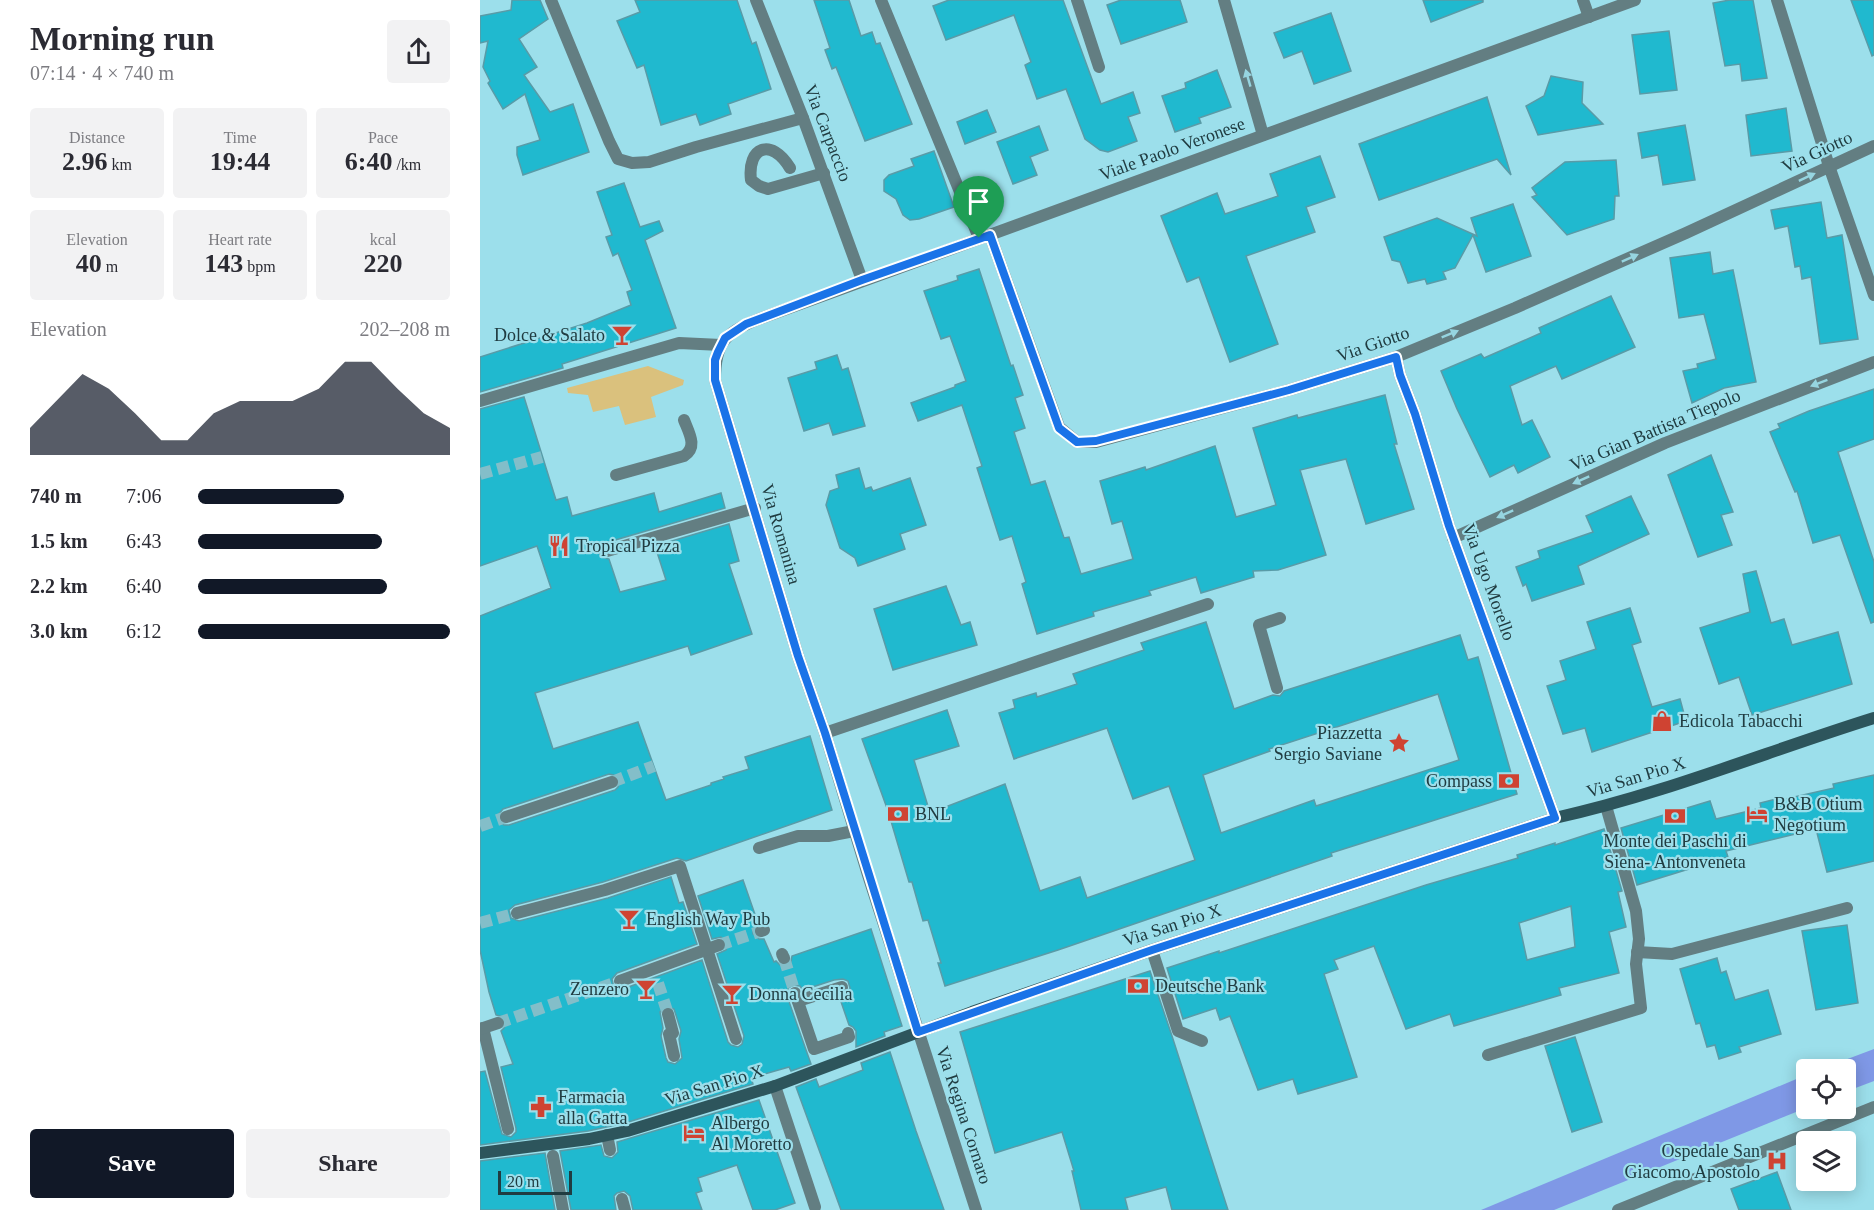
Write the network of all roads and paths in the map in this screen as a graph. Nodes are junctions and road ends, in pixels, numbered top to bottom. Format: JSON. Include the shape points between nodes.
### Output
{"nodes":[{"id":1,"x":551,"y":0,"type":"edge"},
{"id":2,"x":756,"y":0,"type":"edge"},
{"id":3,"x":880,"y":0,"type":"edge"},
{"id":4,"x":1077,"y":0,"type":"edge"},
{"id":5,"x":1224,"y":0,"type":"edge"},
{"id":6,"x":1583,"y":0,"type":"edge"},
{"id":7,"x":1635,"y":0,"type":"edge"},
{"id":8,"x":1777,"y":0,"type":"edge"},
{"id":9,"x":1588,"y":17,"type":"junction"},
{"id":10,"x":1099,"y":67,"type":"dead end"},
{"id":11,"x":803,"y":118,"type":"junction"},
{"id":12,"x":1263,"y":135,"type":"junction"},
{"id":13,"x":1874,"y":146,"type":"edge"},
{"id":14,"x":1829,"y":166,"type":"junction"},
{"id":15,"x":790,"y":168,"type":"dead end"},
{"id":16,"x":824,"y":173,"type":"junction"},
{"id":17,"x":984,"y":237,"type":"junction"},
{"id":18,"x":862,"y":280,"type":"junction"},
{"id":19,"x":1874,"y":295,"type":"edge"},
{"id":20,"x":723,"y":341,"type":"junction"},
{"id":21,"x":1396,"y":357,"type":"junction"},
{"id":22,"x":1874,"y":362,"type":"edge"},
{"id":23,"x":480,"y":401,"type":"edge"},
{"id":24,"x":684,"y":420,"type":"dead end"},
{"id":25,"x":616,"y":475,"type":"dead end"},
{"id":26,"x":755,"y":508,"type":"junction"},
{"id":27,"x":1453,"y":538,"type":"junction"},
{"id":28,"x":607,"y":551,"type":"dead end"},
{"id":29,"x":1208,"y":604,"type":"dead end"},
{"id":30,"x":1280,"y":618,"type":"dead end"},
{"id":31,"x":1278,"y":688,"type":"dead end"},
{"id":32,"x":1874,"y":718,"type":"edge"},
{"id":33,"x":825,"y":733,"type":"junction"},
{"id":34,"x":612,"y":782,"type":"tunnel mouth"},
{"id":35,"x":1606,"y":806,"type":"junction"},
{"id":36,"x":506,"y":817,"type":"tunnel mouth"},
{"id":37,"x":1555,"y":818,"type":"junction"},
{"id":38,"x":854,"y":831,"type":"junction"},
{"id":39,"x":759,"y":848,"type":"dead end"},
{"id":40,"x":1847,"y":908,"type":"dead end"},
{"id":41,"x":517,"y":913,"type":"tunnel mouth"},
{"id":42,"x":719,"y":945,"type":"tunnel mouth"},
{"id":43,"x":706,"y":950,"type":"junction"},
{"id":44,"x":1152,"y":950,"type":"junction"},
{"id":45,"x":1637,"y":952,"type":"junction"},
{"id":46,"x":654,"y":970,"type":"junction"},
{"id":47,"x":620,"y":981,"type":"tunnel mouth"},
{"id":48,"x":658,"y":983,"type":"tunnel mouth"},
{"id":49,"x":842,"y":987,"type":"dead end"},
{"id":50,"x":668,"y":1014,"type":"tunnel mouth"},
{"id":51,"x":498,"y":1023,"type":"tunnel mouth"},
{"id":52,"x":482,"y":1028,"type":"edge"},
{"id":53,"x":918,"y":1032,"type":"junction"},
{"id":54,"x":848,"y":1033,"type":"dead end"},
{"id":55,"x":736,"y":1039,"type":"dead end"},
{"id":56,"x":1202,"y":1041,"type":"dead end"},
{"id":57,"x":1488,"y":1055,"type":"dead end"},
{"id":58,"x":674,"y":1056,"type":"dead end"},
{"id":59,"x":776,"y":1086,"type":"junction"},
{"id":60,"x":1874,"y":1107,"type":"edge"},
{"id":61,"x":508,"y":1129,"type":"dead end"},
{"id":62,"x":607,"y":1135,"type":"junction"},
{"id":63,"x":610,"y":1150,"type":"dead end"},
{"id":64,"x":480,"y":1153,"type":"edge"},
{"id":65,"x":553,"y":1156,"type":"dead end"},
{"id":66,"x":814,"y":1207,"type":"dead end"},
{"id":67,"x":563,"y":1210,"type":"edge"},
{"id":68,"x":976,"y":1210,"type":"edge"},
{"id":69,"x":1618,"y":1210,"type":"edge"}],
"edges":[{"from":1,"to":11,"type":"street","via":[[618,159],[649,162]]},
{"from":2,"to":11,"type":"street","name":"Via Carpaccio"},
{"from":3,"to":17,"type":"street"},
{"from":4,"to":10,"type":"street"},
{"from":12,"to":5,"type":"street","one_way":true},
{"from":6,"to":9,"type":"street"},
{"from":7,"to":9,"type":"street","name":"Viale Paolo Veronese"},
{"from":8,"to":14,"type":"street"},
{"from":9,"to":12,"type":"street","name":"Viale Paolo Veronese"},
{"from":11,"to":16,"type":"street","name":"Via Carpaccio"},
{"from":12,"to":17,"type":"street","name":"Viale Paolo Veronese"},
{"from":13,"to":14,"type":"street","name":"Via Giotto"},
{"from":14,"to":19,"type":"street"},
{"from":21,"to":14,"type":"street","name":"Via Giotto","one_way":true,"via":[[1686,233]]},
{"from":15,"to":16,"type":"street","via":[[778,152],[770,149],[762,150],[750,166],[752,180],[768,189]]},
{"from":16,"to":18,"type":"street","name":"Via Carpaccio"},
{"from":17,"to":18,"type":"street","name":"Viale Paolo Veronese"},
{"from":17,"to":21,"type":"street","name":"Via Giotto","via":[[1059,428],[1077,442],[1096,441],[1289,390]]},
{"from":18,"to":20,"type":"street","name":"Viale Paolo Veronese","via":[[746,324]]},
{"from":20,"to":23,"type":"street","via":[[679,343]]},
{"from":20,"to":26,"type":"street","name":"Via Romanina","via":[[715,360],[715,380]]},
{"from":21,"to":27,"type":"street","name":"Via Ugo Morello"},
{"from":22,"to":27,"type":"street","name":"Via Gian Battista Tiepolo","one_way":true,"via":[[1665,443]]},
{"from":24,"to":25,"type":"street","via":[[692,444],[689,453]]},
{"from":26,"to":28,"type":"street"},
{"from":26,"to":33,"type":"street","name":"Via Romanina"},
{"from":27,"to":37,"type":"street","name":"Via Ugo Morello"},
{"from":29,"to":33,"type":"street"},
{"from":30,"to":31,"type":"street","via":[[1259,625]]},
{"from":32,"to":35,"type":"street","name":"Via San Pio X"},
{"from":33,"to":38,"type":"street","name":"Via Romanina"},
{"from":34,"to":36,"type":"street"},
{"from":35,"to":37,"type":"street","name":"Via San Pio X"},
{"from":35,"to":45,"type":"street","via":[[1636,911]]},
{"from":37,"to":44,"type":"street","name":"Via San Pio X"},
{"from":38,"to":39,"type":"street","via":[[798,836]]},
{"from":38,"to":53,"type":"street","name":"Via Romanina"},
{"from":40,"to":45,"type":"street","via":[[1672,954]]},
{"from":41,"to":43,"type":"street","via":[[680,866]]},
{"from":42,"to":43,"type":"street"},
{"from":43,"to":46,"type":"street"},
{"from":43,"to":55,"type":"street"},
{"from":44,"to":53,"type":"street","name":"Via San Pio X"},
{"from":44,"to":56,"type":"street","via":[[1178,1031]]},
{"from":45,"to":57,"type":"street","via":[[1641,1008]]},
{"from":46,"to":47,"type":"street"},
{"from":46,"to":48,"type":"street"},
{"from":49,"to":54,"type":"street","via":[[796,997],[814,1049],[849,1037]]},
{"from":50,"to":58,"type":"street"},
{"from":51,"to":52,"type":"street"},
{"from":52,"to":61,"type":"street"},
{"from":53,"to":59,"type":"street","name":"Via San Pio X"},
{"from":53,"to":68,"type":"street","name":"Via Regina Cornaro"},
{"from":59,"to":62,"type":"street","name":"Via San Pio X"},
{"from":59,"to":66,"type":"street"},
{"from":60,"to":69,"type":"street"},
{"from":62,"to":63,"type":"street"},
{"from":62,"to":64,"type":"street","name":"Via San Pio X"},
{"from":65,"to":67,"type":"street"}]}
